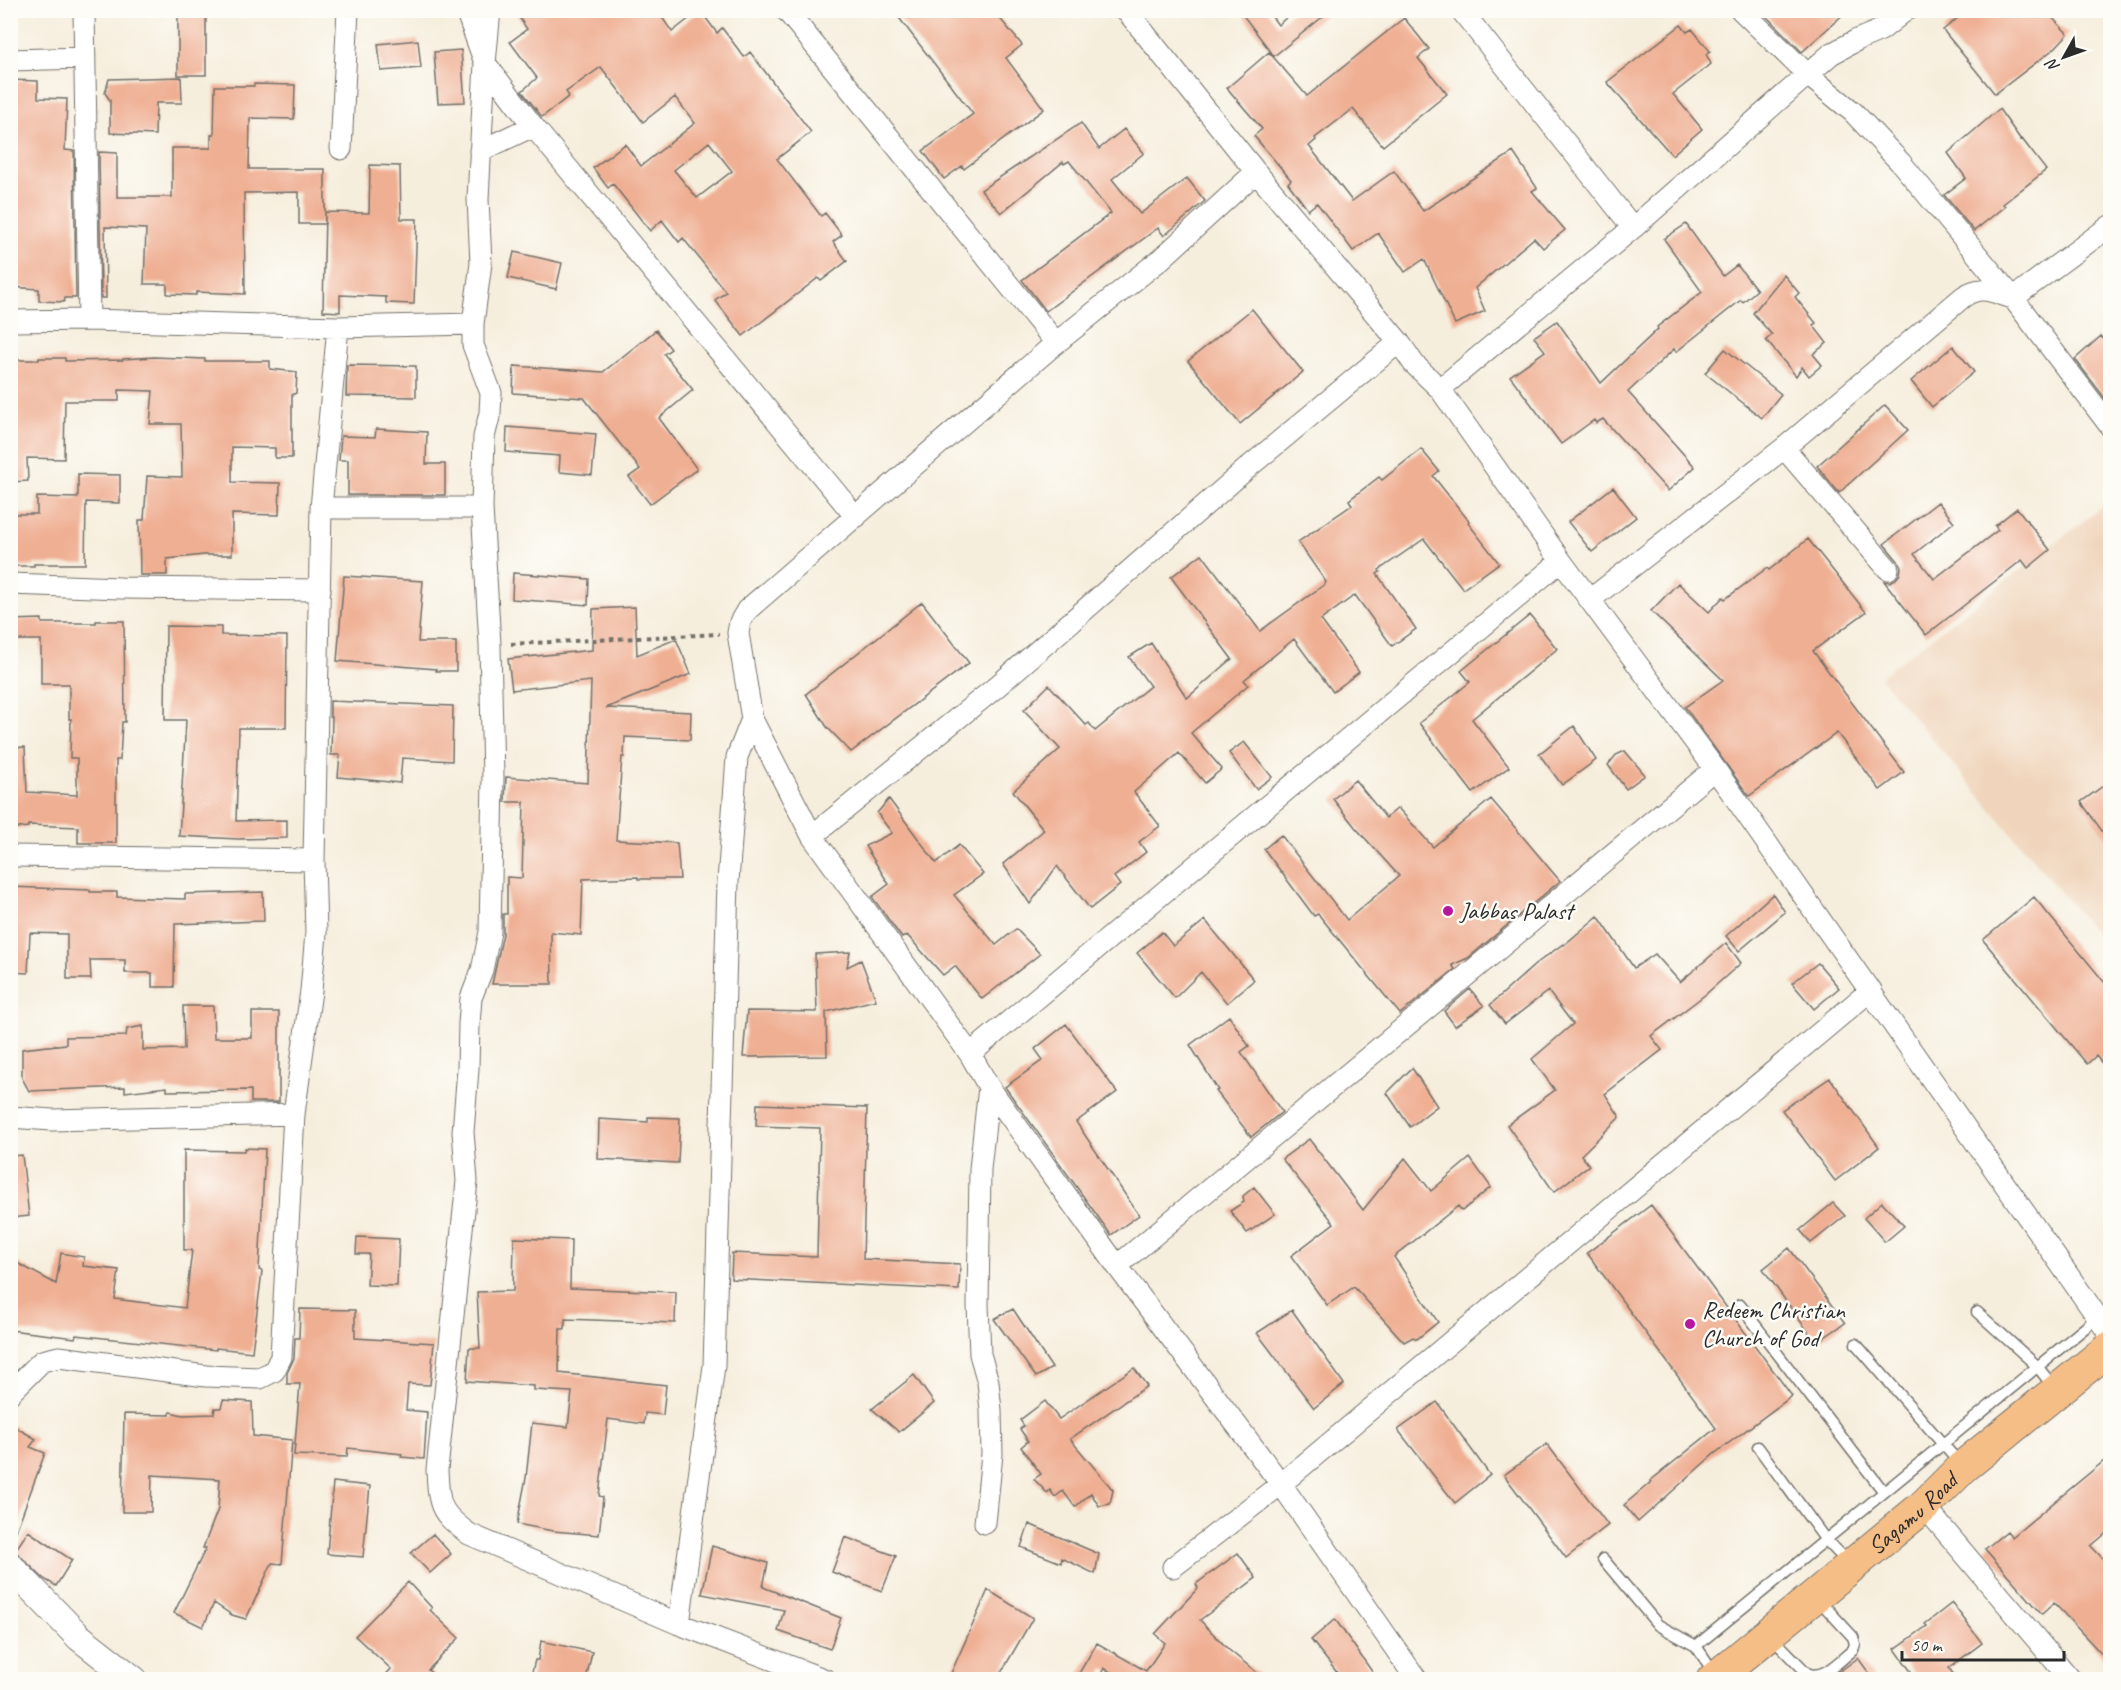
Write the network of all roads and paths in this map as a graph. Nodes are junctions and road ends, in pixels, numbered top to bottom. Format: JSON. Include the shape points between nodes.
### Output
{"nodes":[{"id":1,"x":84,"y":10,"type":"edge"},
{"id":2,"x":348,"y":10,"type":"edge"},
{"id":3,"x":466,"y":10,"type":"edge"},
{"id":4,"x":490,"y":10,"type":"edge"},
{"id":5,"x":786,"y":10,"type":"edge"},
{"id":6,"x":1125,"y":10,"type":"edge"},
{"id":7,"x":1461,"y":10,"type":"edge"},
{"id":8,"x":1742,"y":10,"type":"edge"},
{"id":9,"x":1906,"y":10,"type":"edge"},
{"id":10,"x":84,"y":58,"type":"junction"},
{"id":11,"x":10,"y":60,"type":"edge"},
{"id":12,"x":485,"y":63,"type":"junction"},
{"id":13,"x":1808,"y":75,"type":"junction"},
{"id":14,"x":533,"y":126,"type":"junction"},
{"id":15,"x":341,"y":149,"type":"dead end"},
{"id":16,"x":480,"y":151,"type":"junction"},
{"id":17,"x":1257,"y":172,"type":"junction"},
{"id":18,"x":2110,"y":226,"type":"edge"},
{"id":19,"x":1633,"y":228,"type":"junction"},
{"id":20,"x":2013,"y":298,"type":"junction"},
{"id":21,"x":89,"y":320,"type":"junction"},
{"id":22,"x":10,"y":321,"type":"edge"},
{"id":23,"x":473,"y":324,"type":"junction"},
{"id":24,"x":338,"y":327,"type":"junction"},
{"id":25,"x":1399,"y":342,"type":"junction"},
{"id":26,"x":1056,"y":343,"type":"junction"},
{"id":27,"x":1440,"y":389,"type":"junction"},
{"id":28,"x":2110,"y":426,"type":"edge"},
{"id":29,"x":1784,"y":448,"type":"junction"},
{"id":30,"x":321,"y":508,"type":"junction"},
{"id":31,"x":482,"y":508,"type":"junction"},
{"id":32,"x":856,"y":517,"type":"junction"},
{"id":33,"x":1561,"y":561,"type":"junction"},
{"id":34,"x":1888,"y":569,"type":"dead end"},
{"id":35,"x":10,"y":584,"type":"edge"},
{"id":36,"x":320,"y":590,"type":"junction"},
{"id":37,"x":1591,"y":599,"type":"junction"},
{"id":38,"x":738,"y":633,"type":"junction"},
{"id":39,"x":490,"y":645,"type":"junction"},
{"id":40,"x":752,"y":719,"type":"junction"},
{"id":41,"x":1715,"y":769,"type":"junction"},
{"id":42,"x":812,"y":836,"type":"junction"},
{"id":43,"x":10,"y":856,"type":"edge"},
{"id":44,"x":314,"y":860,"type":"junction"},
{"id":45,"x":1871,"y":990,"type":"junction"},
{"id":46,"x":970,"y":1054,"type":"junction"},
{"id":47,"x":989,"y":1087,"type":"junction"},
{"id":48,"x":294,"y":1114,"type":"junction"},
{"id":49,"x":10,"y":1117,"type":"edge"},
{"id":50,"x":1117,"y":1266,"type":"junction"},
{"id":51,"x":1740,"y":1305,"type":"dead end"},
{"id":52,"x":1977,"y":1312,"type":"dead end"},
{"id":53,"x":2097,"y":1318,"type":"junction"},
{"id":54,"x":2110,"y":1335,"type":"edge"},
{"id":55,"x":1856,"y":1344,"type":"dead end"},
{"id":56,"x":2110,"y":1348,"type":"edge"},
{"id":57,"x":2037,"y":1366,"type":"junction"},
{"id":58,"x":2057,"y":1392,"type":"junction"},
{"id":59,"x":10,"y":1393,"type":"edge"},
{"id":60,"x":1758,"y":1447,"type":"dead end"},
{"id":61,"x":1952,"y":1456,"type":"junction"},
{"id":62,"x":1281,"y":1484,"type":"junction"},
{"id":63,"x":1884,"y":1492,"type":"junction"},
{"id":64,"x":1924,"y":1506,"type":"junction"},
{"id":65,"x":985,"y":1523,"type":"dead end"},
{"id":66,"x":1825,"y":1539,"type":"junction"},
{"id":67,"x":1604,"y":1559,"type":"dead end"},
{"id":68,"x":10,"y":1566,"type":"edge"},
{"id":69,"x":1851,"y":1566,"type":"junction"},
{"id":70,"x":1173,"y":1567,"type":"dead end"},
{"id":71,"x":1816,"y":1597,"type":"junction"},
{"id":72,"x":680,"y":1624,"type":"junction"},
{"id":73,"x":1769,"y":1634,"type":"junction"},
{"id":74,"x":1696,"y":1646,"type":"junction"},
{"id":75,"x":1715,"y":1678,"type":"edge"},
{"id":76,"x":134,"y":1680,"type":"edge"},
{"id":77,"x":826,"y":1680,"type":"edge"},
{"id":78,"x":1417,"y":1680,"type":"edge"},
{"id":79,"x":2071,"y":1680,"type":"edge"}],
"edges":[{"from":1,"to":10,"type":"street"},
{"from":2,"to":15,"type":"street"},
{"from":3,"to":12,"type":"street"},
{"from":4,"to":12,"type":"street"},
{"from":5,"to":26,"type":"street"},
{"from":6,"to":17,"type":"street"},
{"from":7,"to":19,"type":"street"},
{"from":8,"to":13,"type":"street"},
{"from":9,"to":13,"type":"street","via":[[1881,30],[1831,54]]},
{"from":10,"to":11,"type":"street"},
{"from":10,"to":21,"type":"street"},
{"from":12,"to":14,"type":"street"},
{"from":12,"to":16,"type":"street"},
{"from":13,"to":19,"type":"street"},
{"from":13,"to":20,"type":"street","via":[[1853,112],[1901,163]]},
{"from":14,"to":16,"type":"street"},
{"from":14,"to":32,"type":"street"},
{"from":16,"to":23,"type":"street","via":[[481,262]]},
{"from":17,"to":25,"type":"street"},
{"from":17,"to":26,"type":"street","via":[[1161,259]]},
{"from":18,"to":20,"type":"street"},
{"from":19,"to":27,"type":"street"},
{"from":20,"to":28,"type":"street"},
{"from":20,"to":29,"type":"street","via":[[1975,289]]},
{"from":21,"to":22,"type":"street"},
{"from":21,"to":24,"type":"street"},
{"from":23,"to":24,"type":"street"},
{"from":23,"to":31,"type":"street","via":[[473,345],[492,393],[484,436]]},
{"from":24,"to":30,"type":"street"},
{"from":25,"to":27,"type":"street","via":[[1414,364]]},
{"from":25,"to":42,"type":"street","via":[[995,687]]},
{"from":26,"to":32,"type":"street"},
{"from":27,"to":33,"type":"street"},
{"from":29,"to":34,"type":"street"},
{"from":29,"to":37,"type":"street"},
{"from":30,"to":31,"type":"street"},
{"from":30,"to":36,"type":"street"},
{"from":31,"to":39,"type":"street"},
{"from":32,"to":38,"type":"street","via":[[747,610]]},
{"from":33,"to":37,"type":"street"},
{"from":33,"to":46,"type":"street"},
{"from":35,"to":36,"type":"street"},
{"from":36,"to":44,"type":"street"},
{"from":37,"to":41,"type":"street"},
{"from":38,"to":39,"type":"path"},
{"from":38,"to":40,"type":"street"},
{"from":39,"to":72,"type":"street","via":[[493,778],[490,932],[471,998],[463,1131],[467,1181],[437,1470],[439,1502],[450,1520],[469,1534]]},
{"from":40,"to":42,"type":"street"},
{"from":40,"to":72,"type":"street","via":[[737,757],[728,882],[714,1366]]},
{"from":41,"to":45,"type":"street"},
{"from":41,"to":50,"type":"street"},
{"from":42,"to":46,"type":"street"},
{"from":43,"to":44,"type":"street"},
{"from":44,"to":48,"type":"street","via":[[316,933]]},
{"from":45,"to":53,"type":"street"},
{"from":45,"to":62,"type":"street"},
{"from":46,"to":47,"type":"street"},
{"from":47,"to":50,"type":"street"},
{"from":47,"to":65,"type":"street","via":[[980,1169],[978,1305],[980,1354],[991,1410],[992,1454]]},
{"from":48,"to":49,"type":"street","via":[[52,1120]]},
{"from":48,"to":59,"type":"street","via":[[281,1357],[274,1371],[260,1378],[206,1376],[60,1357],[42,1361]]},
{"from":50,"to":62,"type":"street"},
{"from":51,"to":63,"type":"lane"},
{"from":52,"to":57,"type":"lane"},
{"from":53,"to":54,"type":"street"},
{"from":53,"to":57,"type":"lane"},
{"from":55,"to":61,"type":"lane"},
{"from":56,"to":58,"type":"highway","name":"Sagamu Road"},
{"from":57,"to":58,"type":"lane"},
{"from":57,"to":61,"type":"lane"},
{"from":58,"to":61,"type":"highway","name":"Sagamu Road"},
{"from":60,"to":66,"type":"lane"},
{"from":61,"to":63,"type":"lane"},
{"from":61,"to":64,"type":"highway","name":"Sagamu Road"},
{"from":62,"to":70,"type":"street"},
{"from":62,"to":78,"type":"street"},
{"from":63,"to":66,"type":"lane"},
{"from":64,"to":69,"type":"highway","name":"Sagamu Road"},
{"from":64,"to":79,"type":"street"},
{"from":66,"to":69,"type":"lane"},
{"from":66,"to":74,"type":"lane"},
{"from":67,"to":74,"type":"lane","via":[[1658,1625]]},
{"from":68,"to":76,"type":"street","via":[[79,1637]]},
{"from":69,"to":71,"type":"highway","name":"Sagamu Road"},
{"from":71,"to":73,"type":"highway","name":"Sagamu Road"},
{"from":71,"to":73,"type":"lane","via":[[1853,1637],[1853,1650],[1821,1675],[1814,1676]]},
{"from":72,"to":77,"type":"street"},
{"from":73,"to":75,"type":"highway","name":"Sagamu Road"},
{"from":74,"to":75,"type":"lane"}]}
